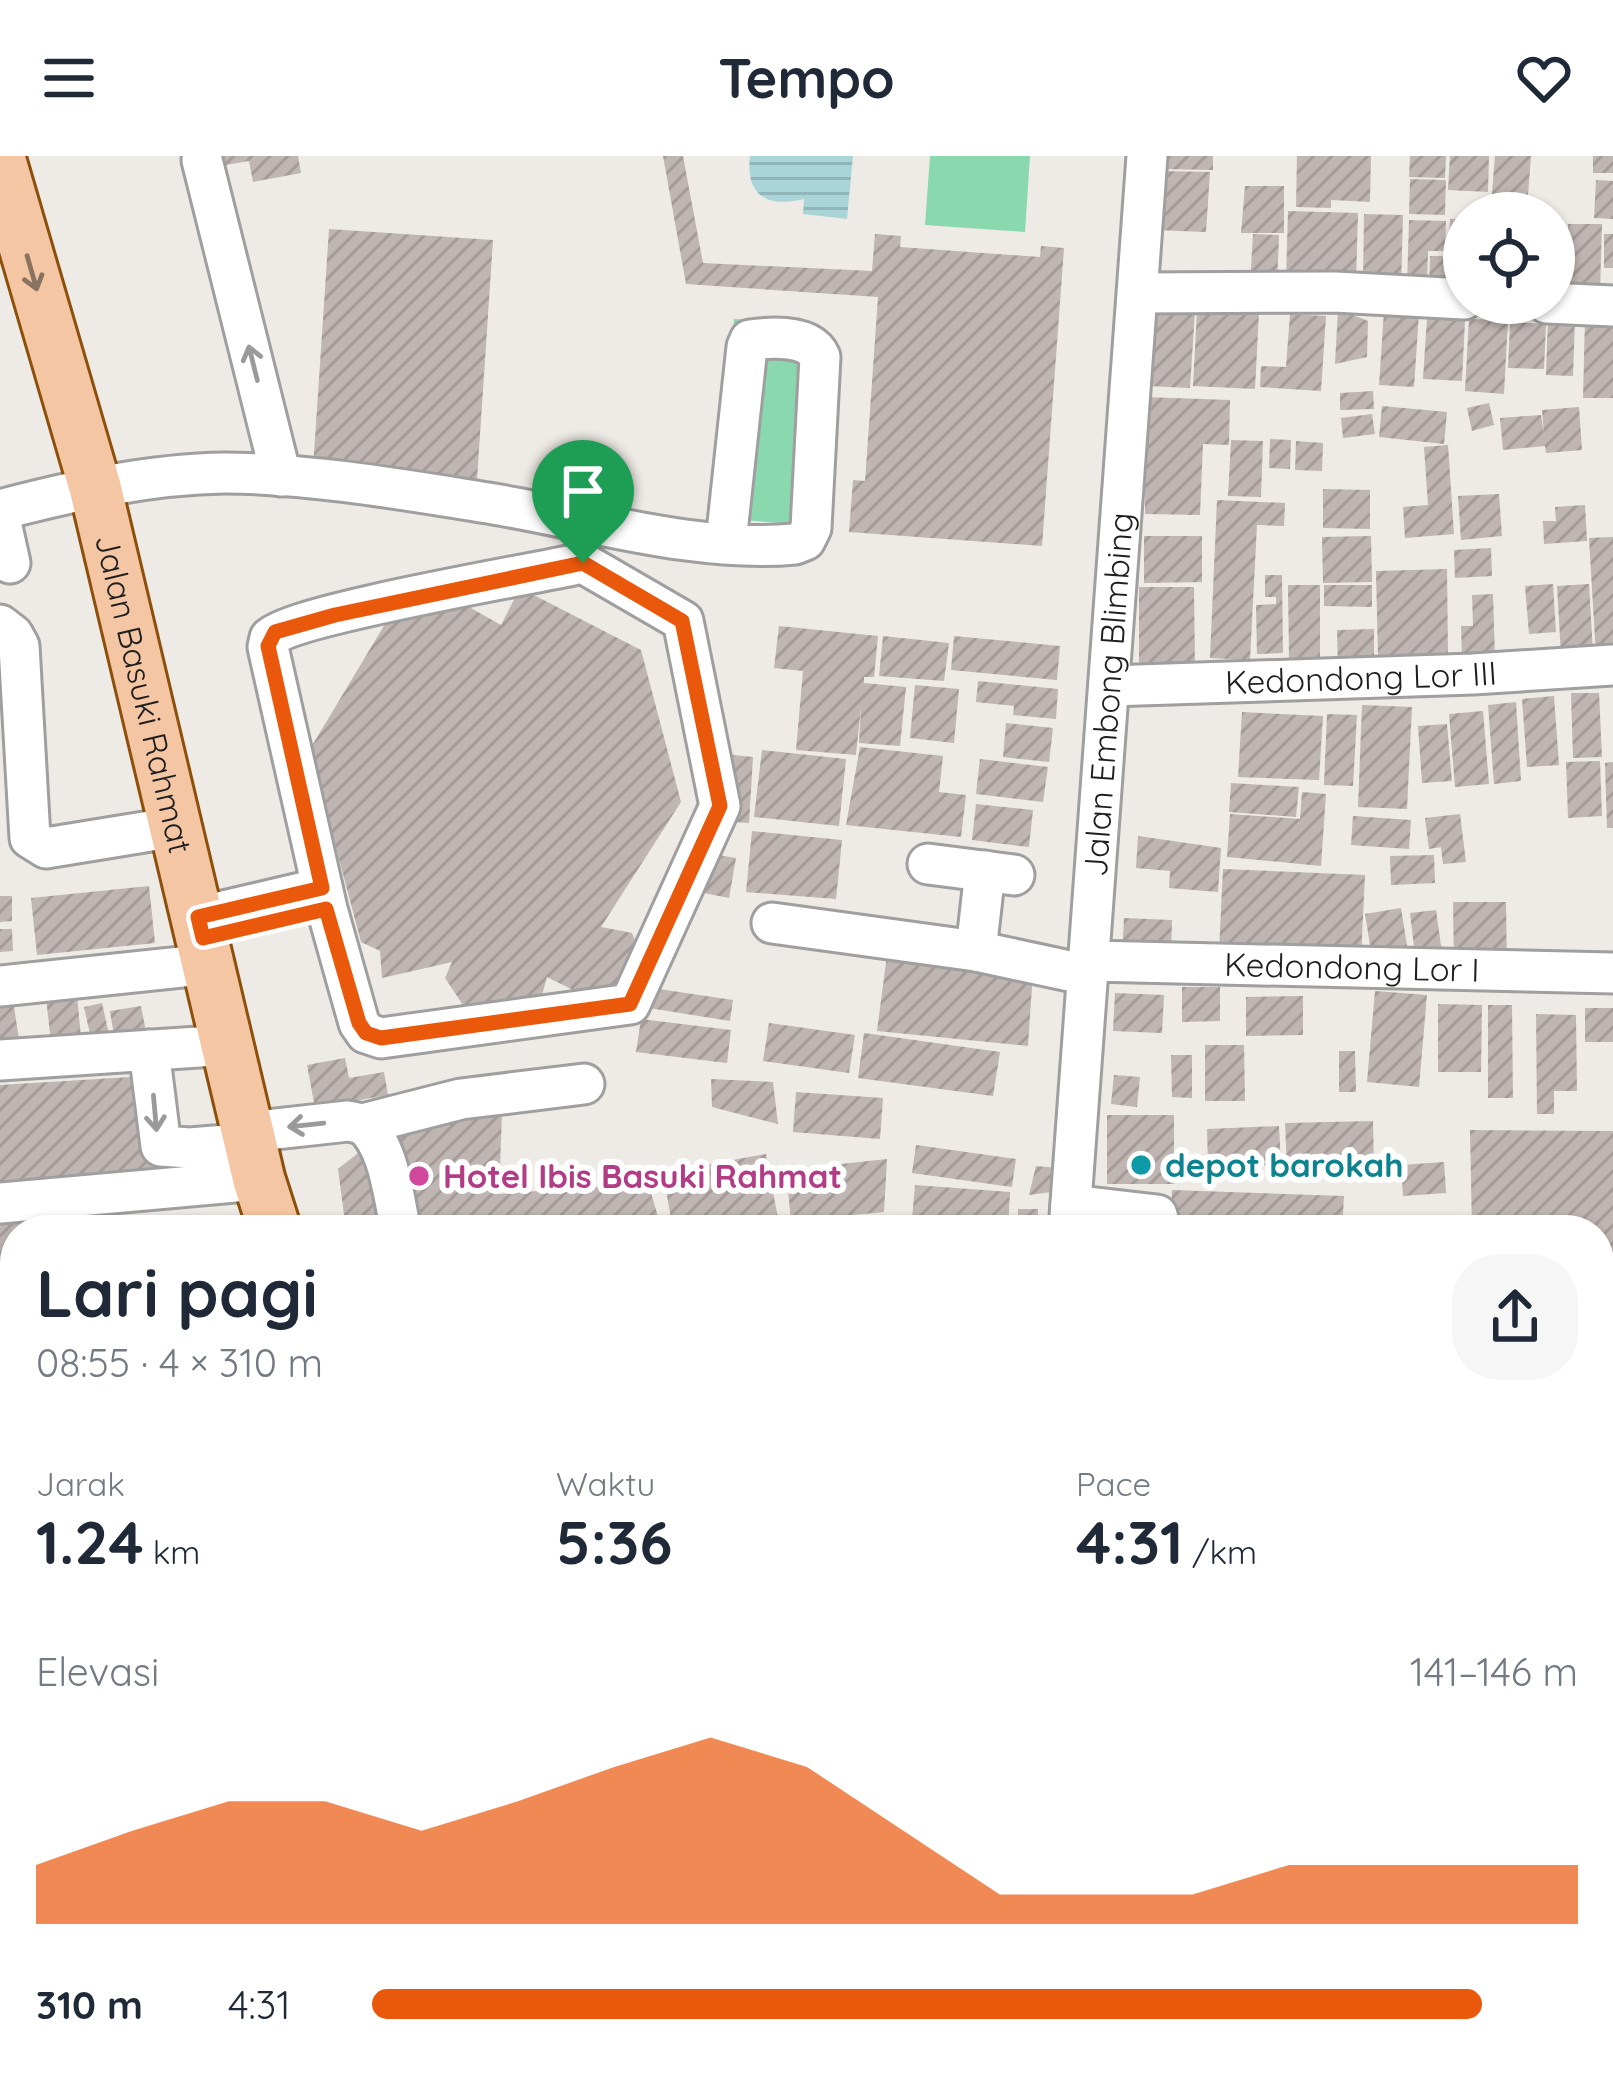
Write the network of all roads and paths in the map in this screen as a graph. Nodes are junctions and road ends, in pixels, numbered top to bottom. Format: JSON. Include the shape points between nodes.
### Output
{"nodes":[{"id":1,"x":1147,"y":156,"type":"edge"},
{"id":2,"x":202,"y":160,"type":"dead end"},
{"id":3,"x":0,"y":161,"type":"edge"},
{"id":4,"x":1139,"y":293,"type":"junction"},
{"id":5,"x":1443,"y":298,"type":"edge"},
{"id":6,"x":1575,"y":304,"type":"edge"},
{"id":7,"x":1613,"y":306,"type":"edge"},
{"id":8,"x":281,"y":476,"type":"junction"},
{"id":9,"x":94,"y":487,"type":"junction"},
{"id":10,"x":0,"y":514,"type":"edge"},
{"id":11,"x":726,"y":542,"type":"junction"},
{"id":12,"x":10,"y":563,"type":"dead end"},
{"id":13,"x":0,"y":625,"type":"edge"},
{"id":14,"x":1613,"y":665,"type":"edge"},
{"id":15,"x":1109,"y":686,"type":"junction"},
{"id":16,"x":175,"y":827,"type":"junction"},
{"id":17,"x":928,"y":863,"type":"dead end"},
{"id":18,"x":324,"y":899,"type":"junction"},
{"id":19,"x":772,"y":923,"type":"dead end"},
{"id":20,"x":204,"y":940,"type":"junction"},
{"id":21,"x":976,"y":951,"type":"junction"},
{"id":22,"x":1090,"y":968,"type":"junction"},
{"id":23,"x":1613,"y":973,"type":"edge"},
{"id":24,"x":0,"y":986,"type":"edge"},
{"id":25,"x":229,"y":1045,"type":"junction"},
{"id":26,"x":149,"y":1050,"type":"junction"},
{"id":27,"x":0,"y":1060,"type":"edge"},
{"id":28,"x":584,"y":1084,"type":"dead end"},
{"id":29,"x":363,"y":1124,"type":"junction"},
{"id":30,"x":253,"y":1152,"type":"junction"},
{"id":31,"x":0,"y":1203,"type":"edge"},
{"id":32,"x":271,"y":1215,"type":"edge"},
{"id":33,"x":397,"y":1215,"type":"edge"},
{"id":34,"x":1070,"y":1215,"type":"edge"}],
"edges":[{"from":1,"to":4,"type":"street","name":"Jalan Embong Blimbing"},
{"from":8,"to":2,"type":"street","one_way":true},
{"from":3,"to":9,"type":"main road","name":"Jalan Basuki Rahmat","one_way":true},
{"from":4,"to":5,"type":"street"},
{"from":4,"to":15,"type":"street","name":"Jalan Embong Blimbing"},
{"from":6,"to":7,"type":"street"},
{"from":8,"to":9,"type":"street","via":[[222,473]]},
{"from":8,"to":11,"type":"street"},
{"from":9,"to":10,"type":"street"},
{"from":9,"to":16,"type":"main road","name":"Jalan Basuki Rahmat"},
{"from":10,"to":12,"type":"street"},
{"from":11,"to":11,"type":"street","via":[[747,347],[758,338],[808,342],[820,357],[811,528],[795,544]]},
{"from":13,"to":16,"type":"street","via":[[19,646],[30,838],[46,848]]},
{"from":14,"to":15,"type":"street","name":"Kedondong Lor III"},
{"from":15,"to":22,"type":"street","name":"Jalan Embong Blimbing"},
{"from":16,"to":20,"type":"main road","name":"Jalan Basuki Rahmat"},
{"from":17,"to":21,"type":"street","via":[[1000,873]]},
{"from":18,"to":18,"type":"street","via":[[268,646],[275,632],[583,563],[682,621],[720,806],[630,1004],[381,1038],[366,1033]]},
{"from":18,"to":20,"type":"street"},
{"from":19,"to":21,"type":"street","name":"Kedondong Lor I"},
{"from":20,"to":24,"type":"street"},
{"from":20,"to":25,"type":"main road","name":"Jalan Basuki Rahmat"},
{"from":21,"to":22,"type":"street","name":"Kedondong Lor I"},
{"from":22,"to":23,"type":"street","name":"Kedondong Lor I"},
{"from":22,"to":34,"type":"street","name":"Jalan Embong Blimbing"},
{"from":25,"to":26,"type":"street"},
{"from":25,"to":30,"type":"main road","name":"Jalan Basuki Rahmat"},
{"from":26,"to":27,"type":"street"},
{"from":26,"to":30,"type":"street","one_way":true,"via":[[160,1146]]},
{"from":28,"to":29,"type":"street","via":[[461,1100]]},
{"from":29,"to":30,"type":"street","one_way":true,"via":[[348,1121]]},
{"from":29,"to":33,"type":"street","via":[[383,1158]]},
{"from":30,"to":31,"type":"street"},
{"from":30,"to":32,"type":"main road","name":"Jalan Basuki Rahmat"}]}
